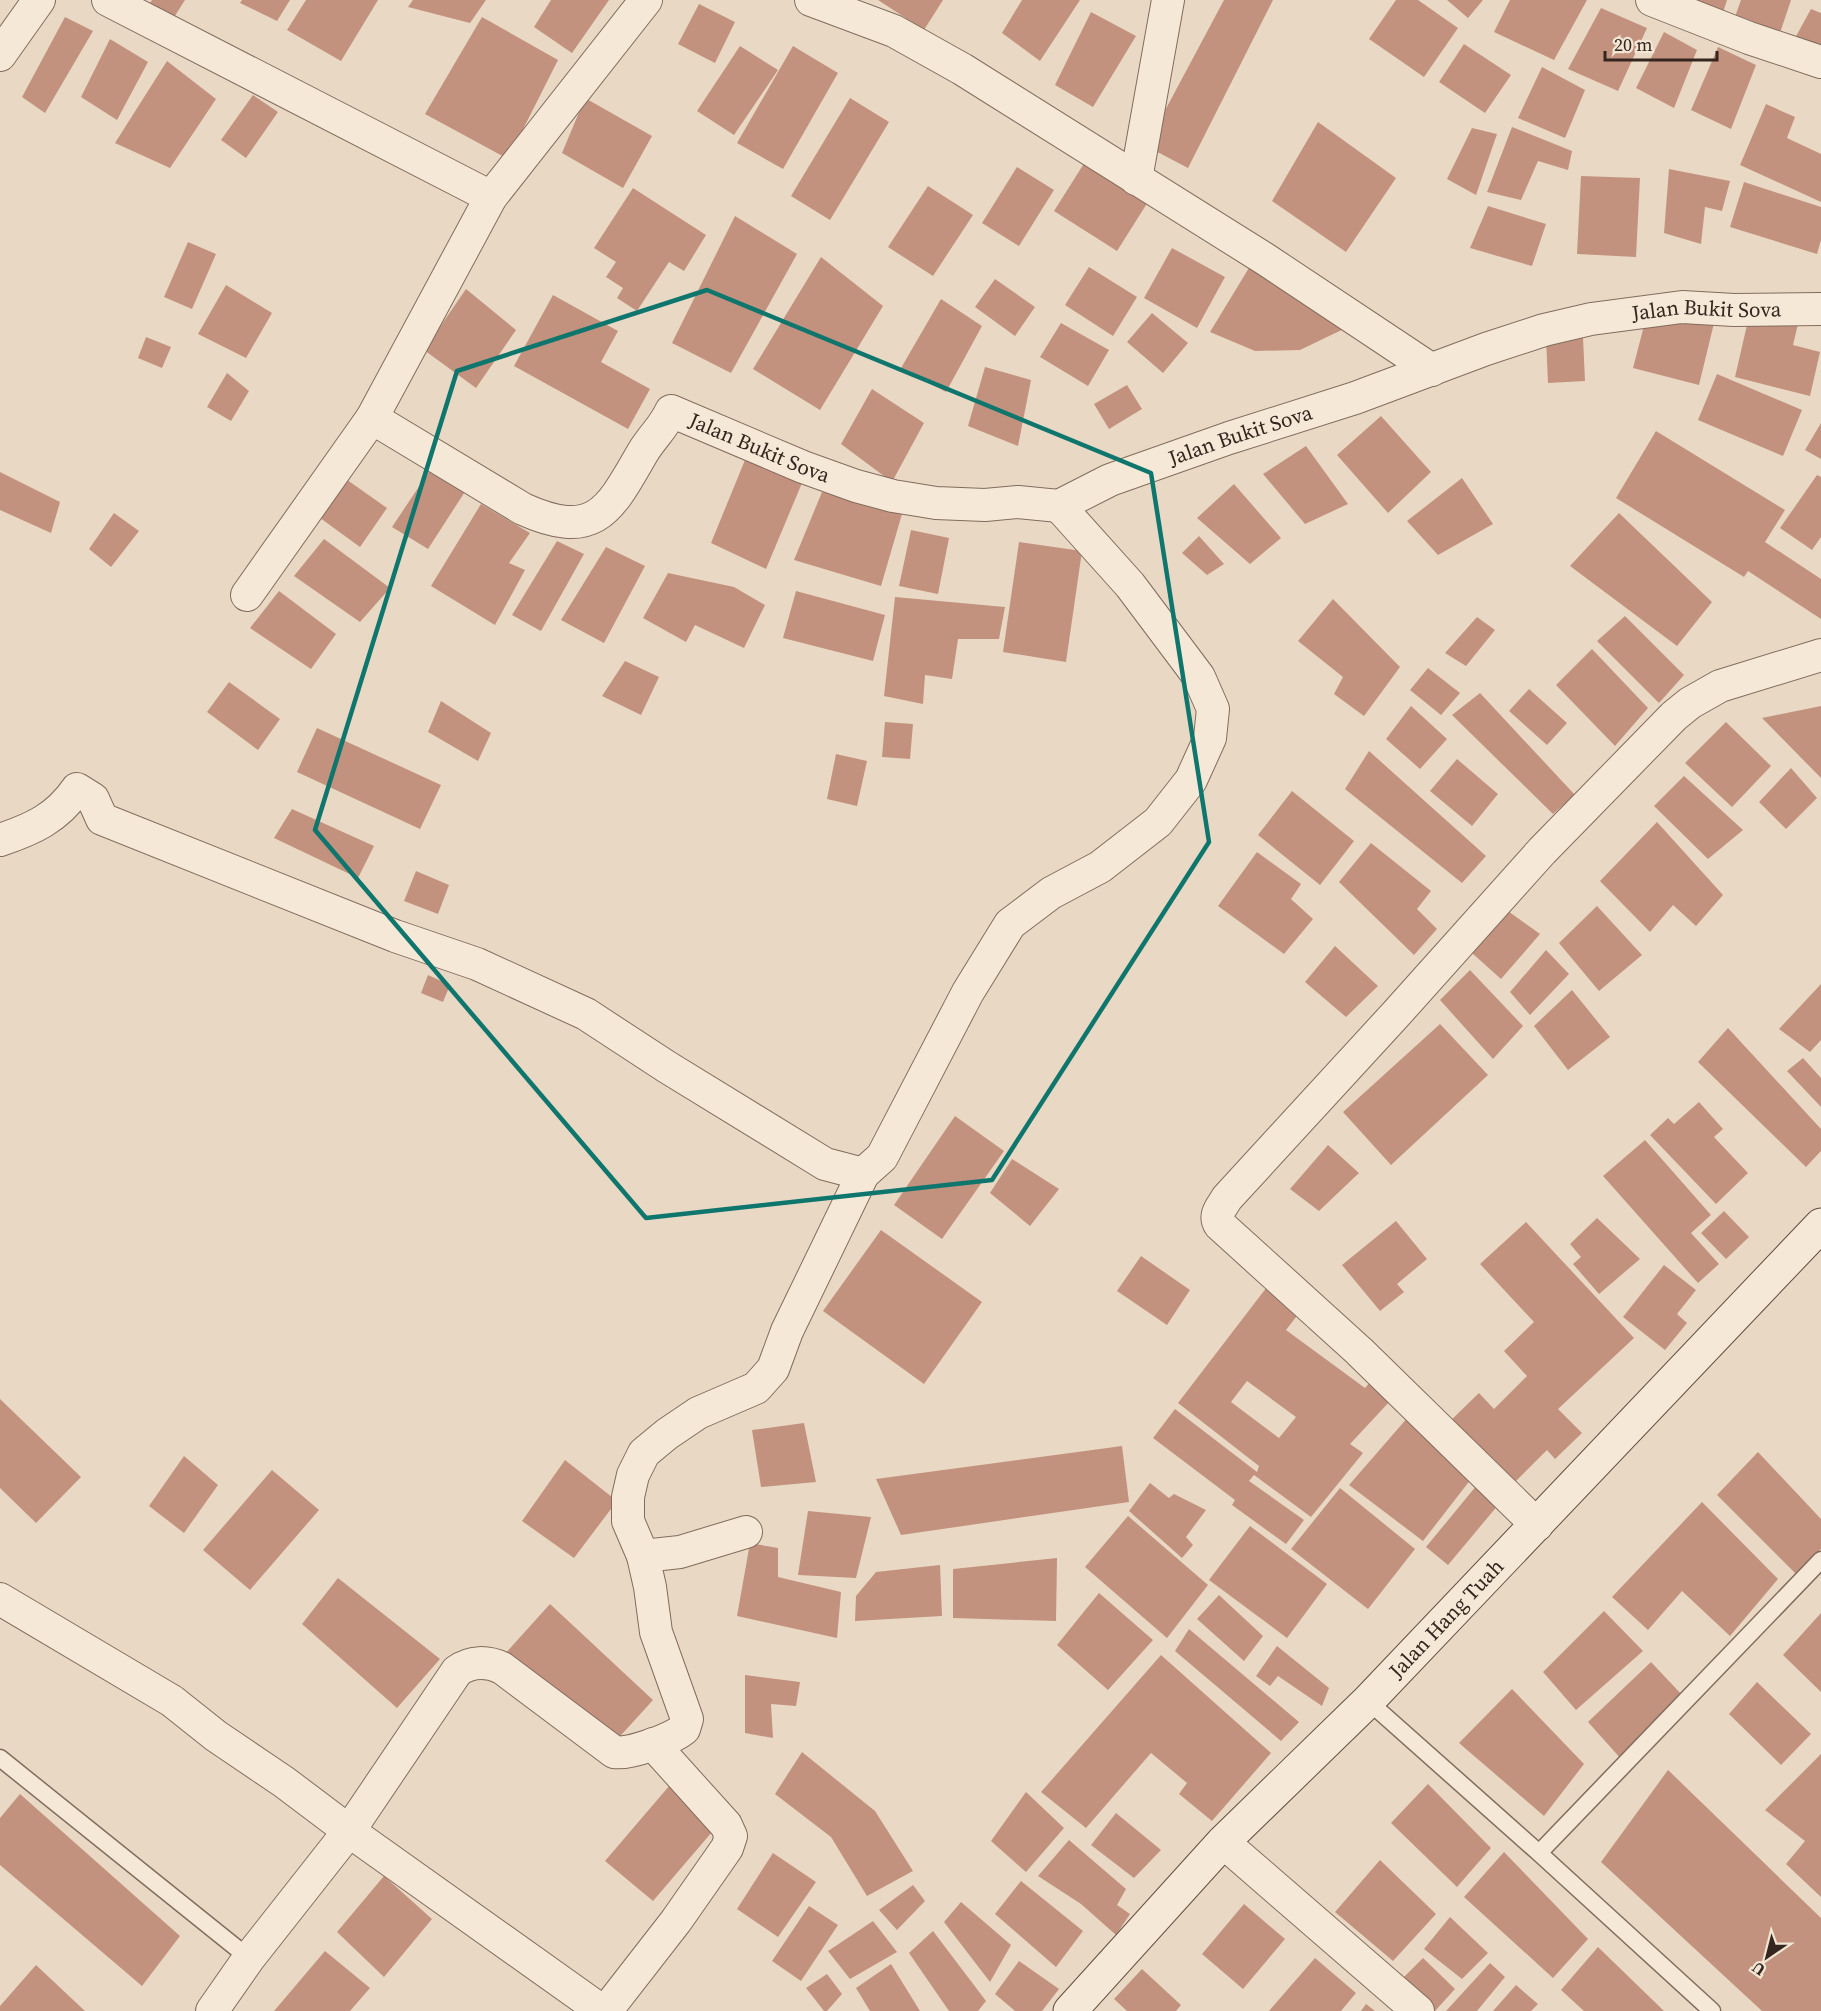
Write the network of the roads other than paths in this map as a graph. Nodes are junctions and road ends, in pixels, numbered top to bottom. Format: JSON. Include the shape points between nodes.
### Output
{"nodes":[{"id":1,"x":108,"y":0,"type":"edge"},
{"id":2,"x":646,"y":0,"type":"edge"},
{"id":3,"x":811,"y":0,"type":"edge"},
{"id":4,"x":1168,"y":0,"type":"edge"},
{"id":5,"x":1652,"y":0,"type":"edge"},
{"id":6,"x":29,"y":3,"type":"edge"},
{"id":7,"x":0,"y":55,"type":"edge"},
{"id":8,"x":1821,"y":62,"type":"edge"},
{"id":9,"x":1136,"y":179,"type":"junction"},
{"id":10,"x":491,"y":197,"type":"junction"},
{"id":11,"x":1821,"y":309,"type":"edge"},
{"id":12,"x":1432,"y":370,"type":"junction"},
{"id":13,"x":372,"y":418,"type":"junction"},
{"id":14,"x":1059,"y":506,"type":"junction"},
{"id":15,"x":247,"y":595,"type":"dead end"},
{"id":16,"x":1821,"y":655,"type":"edge"},
{"id":17,"x":0,"y":840,"type":"edge"},
{"id":18,"x":863,"y":1174,"type":"junction"},
{"id":19,"x":1821,"y":1225,"type":"edge"},
{"id":20,"x":1537,"y":1525,"type":"junction"},
{"id":21,"x":746,"y":1532,"type":"dead end"},
{"id":22,"x":643,"y":1556,"type":"junction"},
{"id":23,"x":1821,"y":1560,"type":"edge"},
{"id":24,"x":0,"y":1599,"type":"edge"},
{"id":25,"x":1368,"y":1701,"type":"junction"},
{"id":26,"x":653,"y":1744,"type":"junction"},
{"id":27,"x":0,"y":1758,"type":"edge"},
{"id":28,"x":349,"y":1831,"type":"junction"},
{"id":29,"x":1223,"y":1842,"type":"junction"},
{"id":30,"x":1539,"y":1853,"type":"junction"},
{"id":31,"x":249,"y":1958,"type":"junction"},
{"id":32,"x":212,"y":2011,"type":"edge"},
{"id":33,"x":602,"y":2011,"type":"edge"},
{"id":34,"x":606,"y":2011,"type":"edge"},
{"id":35,"x":1070,"y":2011,"type":"edge"},
{"id":36,"x":1418,"y":2011,"type":"edge"},
{"id":37,"x":1712,"y":2011,"type":"edge"}],
"edges":[{"from":1,"to":10,"type":"street"},
{"from":2,"to":10,"type":"street"},
{"from":3,"to":9,"type":"street","via":[[918,44]]},
{"from":4,"to":9,"type":"street"},
{"from":5,"to":8,"type":"street"},
{"from":6,"to":7,"type":"street"},
{"from":9,"to":12,"type":"street"},
{"from":10,"to":13,"type":"street"},
{"from":11,"to":12,"type":"street","name":"Jalan Bukit Sova","via":[[1682,307],[1591,319],[1544,330]]},
{"from":12,"to":14,"type":"street","name":"Jalan Bukit Sova","via":[[1110,480]]},
{"from":13,"to":14,"type":"street","name":"Jalan Bukit Sova","via":[[523,509],[557,521],[578,522],[602,513],[617,497],[671,411],[804,467],[903,498],[936,503]]},
{"from":13,"to":15,"type":"street"},
{"from":14,"to":18,"type":"street","via":[[1130,585],[1199,677],[1213,709],[1210,738],[1191,780],[1158,822],[1100,867],[1052,893],[1010,924],[968,992],[882,1157]]},
{"from":16,"to":20,"type":"street","via":[[1720,686],[1674,716],[1542,851],[1227,1198],[1217,1216],[1220,1225],[1359,1351]]},
{"from":17,"to":18,"type":"street","via":[[32,829],[65,806],[77,789],[93,799],[102,819],[395,936],[477,964],[586,1014],[825,1164]]},
{"from":18,"to":22,"type":"street","via":[[787,1331],[773,1369],[756,1388],[698,1413],[644,1453],[633,1474],[628,1497],[628,1521]]},
{"from":19,"to":20,"type":"street","name":"Jalan Hang Tuah"},
{"from":20,"to":25,"type":"street","name":"Jalan Hang Tuah"},
{"from":21,"to":22,"type":"street","via":[[680,1552]]},
{"from":22,"to":26,"type":"street","via":[[656,1632],[687,1719],[680,1732]]},
{"from":23,"to":30,"type":"lane"},
{"from":24,"to":28,"type":"street","via":[[172,1701]]},
{"from":25,"to":29,"type":"street","name":"Jalan Hang Tuah"},
{"from":25,"to":30,"type":"lane"},
{"from":26,"to":28,"type":"street","via":[[614,1752],[502,1668],[486,1662],[464,1666]]},
{"from":26,"to":34,"type":"street","via":[[726,1825],[731,1836],[727,1848],[675,1921]]},
{"from":27,"to":31,"type":"lane"},
{"from":28,"to":31,"type":"street"},
{"from":28,"to":33,"type":"street"},
{"from":29,"to":35,"type":"street","name":"Jalan Hang Tuah"},
{"from":29,"to":36,"type":"street"},
{"from":30,"to":37,"type":"lane"},
{"from":31,"to":32,"type":"street"}]}
